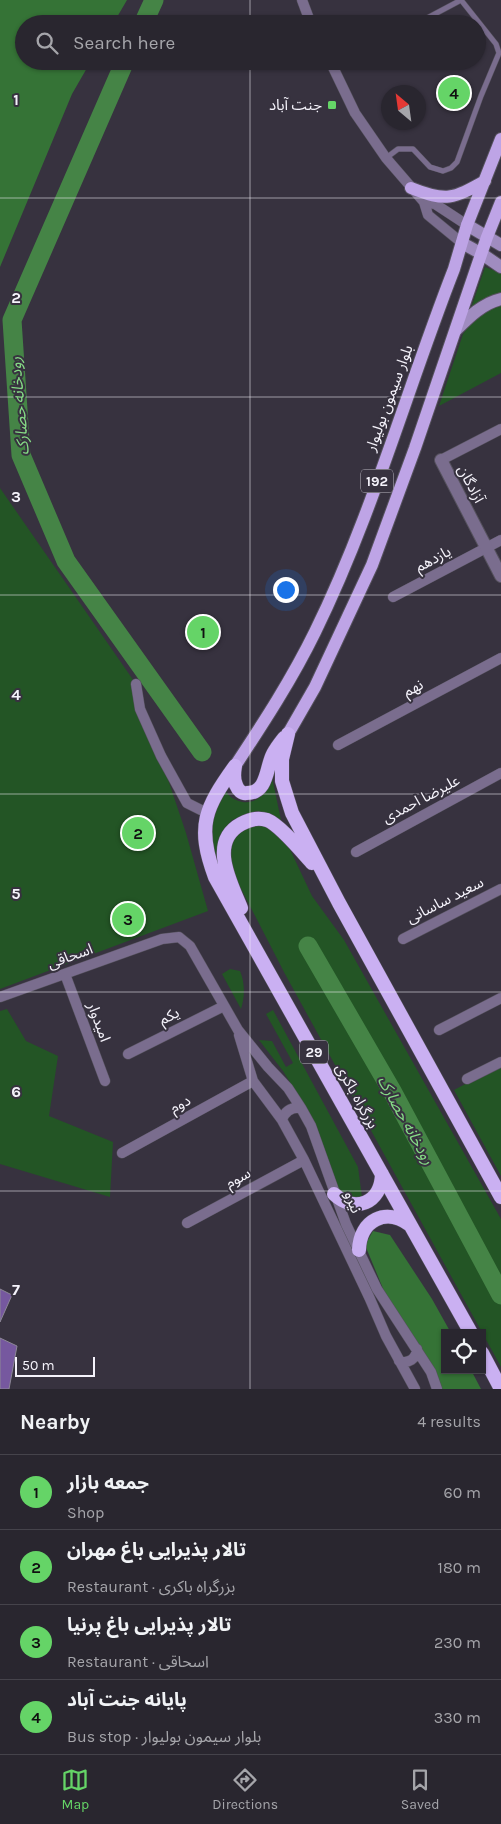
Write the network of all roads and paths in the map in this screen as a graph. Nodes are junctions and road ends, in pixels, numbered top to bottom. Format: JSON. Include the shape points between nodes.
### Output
{"nodes":[{"id":1,"x":302,"y":0,"type":"edge"},
{"id":2,"x":308,"y":15,"type":"edge"},
{"id":3,"x":433,"y":15,"type":"edge"},
{"id":4,"x":473,"y":15,"type":"edge"},
{"id":5,"x":486,"y":31,"type":"edge"},
{"id":6,"x":338,"y":70,"type":"edge"},
{"id":7,"x":501,"y":138,"type":"edge"},
{"id":8,"x":386,"y":158,"type":"junction"},
{"id":9,"x":485,"y":181,"type":"junction"},
{"id":10,"x":411,"y":188,"type":"junction"},
{"id":11,"x":424,"y":202,"type":"junction"},
{"id":12,"x":501,"y":202,"type":"edge"},
{"id":13,"x":468,"y":225,"type":"junction"},
{"id":14,"x":487,"y":237,"type":"junction"},
{"id":15,"x":462,"y":243,"type":"junction"},
{"id":16,"x":501,"y":245,"type":"edge"},
{"id":17,"x":482,"y":254,"type":"junction"},
{"id":18,"x":501,"y":267,"type":"edge"},
{"id":19,"x":501,"y":299,"type":"edge"},
{"id":20,"x":456,"y":330,"type":"junction"},
{"id":21,"x":501,"y":429,"type":"edge"},
{"id":22,"x":441,"y":460,"type":"joint"},
{"id":23,"x":501,"y":540,"type":"edge"},
{"id":24,"x":486,"y":548,"type":"junction"},
{"id":25,"x":501,"y":576,"type":"edge"},
{"id":26,"x":393,"y":596,"type":"dead end"},
{"id":27,"x":501,"y":658,"type":"edge"},
{"id":28,"x":136,"y":684,"type":"dead end"},
{"id":29,"x":288,"y":734,"type":"junction"},
{"id":30,"x":338,"y":745,"type":"dead end"},
{"id":31,"x":235,"y":766,"type":"junction"},
{"id":32,"x":501,"y":773,"type":"edge"},
{"id":33,"x":207,"y":813,"type":"junction"},
{"id":34,"x":356,"y":852,"type":"dead end"},
{"id":35,"x":324,"y":874,"type":"junction"},
{"id":36,"x":501,"y":889,"type":"edge"},
{"id":37,"x":179,"y":937,"type":"joint"},
{"id":38,"x":403,"y":939,"type":"dead end"},
{"id":39,"x":261,"y":957,"type":"junction"},
{"id":40,"x":65,"y":974,"type":"junction"},
{"id":41,"x":0,"y":997,"type":"edge"},
{"id":42,"x":501,"y":998,"type":"edge"},
{"id":43,"x":224,"y":1006,"type":"junction"},
{"id":44,"x":238,"y":1030,"type":"junction"},
{"id":45,"x":439,"y":1030,"type":"dead end"},
{"id":46,"x":128,"y":1054,"type":"dead end"},
{"id":47,"x":501,"y":1062,"type":"edge"},
{"id":48,"x":467,"y":1079,"type":"dead end"},
{"id":49,"x":105,"y":1081,"type":"dead end"},
{"id":50,"x":253,"y":1081,"type":"junction"},
{"id":51,"x":301,"y":1108,"type":"junction"},
{"id":52,"x":282,"y":1120,"type":"junction"},
{"id":53,"x":122,"y":1153,"type":"dead end"},
{"id":54,"x":304,"y":1160,"type":"junction"},
{"id":55,"x":382,"y":1174,"type":"junction"},
{"id":56,"x":334,"y":1194,"type":"junction"},
{"id":57,"x":501,"y":1197,"type":"edge"},
{"id":58,"x":187,"y":1223,"type":"dead end"},
{"id":59,"x":410,"y":1226,"type":"junction"},
{"id":60,"x":359,"y":1250,"type":"junction"},
{"id":61,"x":469,"y":1329,"type":"edge"},
{"id":62,"x":418,"y":1349,"type":"junction"},
{"id":63,"x":399,"y":1361,"type":"junction"},
{"id":64,"x":486,"y":1361,"type":"edge"},
{"id":65,"x":416,"y":1389,"type":"edge"},
{"id":66,"x":437,"y":1389,"type":"edge"},
{"id":67,"x":501,"y":1389,"type":"edge"}],
"edges":[{"from":1,"to":2,"type":"street"},
{"from":3,"to":4,"type":"lane","via":[[461,0]]},
{"from":5,"to":8,"type":"lane","via":[[500,53],[457,162],[443,171],[430,167],[413,150],[398,149]]},
{"from":6,"to":8,"type":"street","via":[[355,113]]},
{"from":7,"to":9,"type":"main road","name":"بلوار سیمون بولیوار","number":"192"},
{"from":8,"to":10,"type":"street"},
{"from":9,"to":10,"type":"main road","via":[[448,197],[428,195]]},
{"from":9,"to":13,"type":"main road","name":"بلوار سیمون بولیوار","number":"192"},
{"from":10,"to":11,"type":"street"},
{"from":11,"to":13,"type":"street","via":[[435,204]]},
{"from":11,"to":15,"type":"street","via":[[428,215]]},
{"from":12,"to":14,"type":"main road","number":"192"},
{"from":13,"to":14,"type":"main road"},
{"from":13,"to":15,"type":"main road","name":"بلوار سیمون بولیوار","number":"192"},
{"from":14,"to":16,"type":"main road"},
{"from":14,"to":17,"type":"main road","number":"192"},
{"from":15,"to":17,"type":"main road"},
{"from":15,"to":31,"type":"main road","name":"بلوار سیمون بولیوار","number":"192","via":[[342,570],[282,695]]},
{"from":17,"to":18,"type":"main road"},
{"from":17,"to":20,"type":"main road","number":"192"},
{"from":19,"to":20,"type":"main road","via":[[478,310]]},
{"from":20,"to":29,"type":"main road","number":"192","via":[[372,566],[315,687]]},
{"from":21,"to":22,"type":"street"},
{"from":22,"to":24,"type":"street","name":"آزادگان"},
{"from":23,"to":24,"type":"street","name":"یازدهم"},
{"from":24,"to":25,"type":"street","name":"آزادگان"},
{"from":24,"to":26,"type":"street","name":"یازدهم"},
{"from":27,"to":30,"type":"street","name":"نهم"},
{"from":28,"to":33,"type":"street","via":[[140,709],[187,803]]},
{"from":29,"to":31,"type":"highway","via":[[276,746],[265,781],[253,792],[246,794],[236,786]]},
{"from":29,"to":35,"type":"highway","via":[[282,764],[284,792]]},
{"from":31,"to":33,"type":"highway","name":"بزرگراه باکری","number":"29"},
{"from":32,"to":34,"type":"street","name":"علیرضا احمدی"},
{"from":33,"to":39,"type":"highway","name":"بزرگراه باکری","number":"29","via":[[204,837],[215,877]]},
{"from":35,"to":39,"type":"highway","via":[[281,830],[266,820],[246,821],[229,834],[223,858]]},
{"from":35,"to":57,"type":"highway"},
{"from":36,"to":38,"type":"street","name":"سعید ساسانی"},
{"from":37,"to":40,"type":"street","name":"اسحاقی","via":[[162,939]]},
{"from":37,"to":43,"type":"street","name":"نیرو","via":[[190,946]]},
{"from":39,"to":55,"type":"highway","name":"بزرگراه باکری","number":"29"},
{"from":40,"to":41,"type":"street","name":"اسحاقی"},
{"from":40,"to":49,"type":"street","name":"امیدوار"},
{"from":42,"to":45,"type":"street"},
{"from":43,"to":44,"type":"street","name":"نیرو"},
{"from":43,"to":46,"type":"street","name":"یکم"},
{"from":44,"to":50,"type":"street","name":"نیرو"},
{"from":44,"to":51,"type":"street","name":"نیرو"},
{"from":47,"to":48,"type":"street"},
{"from":50,"to":52,"type":"street","name":"نیرو"},
{"from":50,"to":53,"type":"street","name":"دوم"},
{"from":51,"to":52,"type":"street","via":[[287,1111]]},
{"from":51,"to":56,"type":"street","name":"نیرو","via":[[311,1126]]},
{"from":52,"to":54,"type":"street","name":"نیرو"},
{"from":54,"to":58,"type":"street","name":"سوم"},
{"from":54,"to":63,"type":"street","name":"نیرو"},
{"from":55,"to":56,"type":"highway","via":[[379,1191],[366,1203],[348,1204]]},
{"from":55,"to":59,"type":"highway","name":"بزرگراه باکری","number":"29"},
{"from":56,"to":60,"type":"street","name":"نیرو"},
{"from":59,"to":60,"type":"highway","via":[[394,1217],[376,1219],[362,1232]]},
{"from":59,"to":61,"type":"highway","name":"بزرگراه باکری","number":"29"},
{"from":60,"to":62,"type":"street","name":"نیرو","via":[[377,1290]]},
{"from":62,"to":63,"type":"street","via":[[412,1360]]},
{"from":62,"to":66,"type":"street","name":"نیرو","via":[[432,1372]]},
{"from":63,"to":65,"type":"street","name":"نیرو"},
{"from":64,"to":67,"type":"highway"}]}
